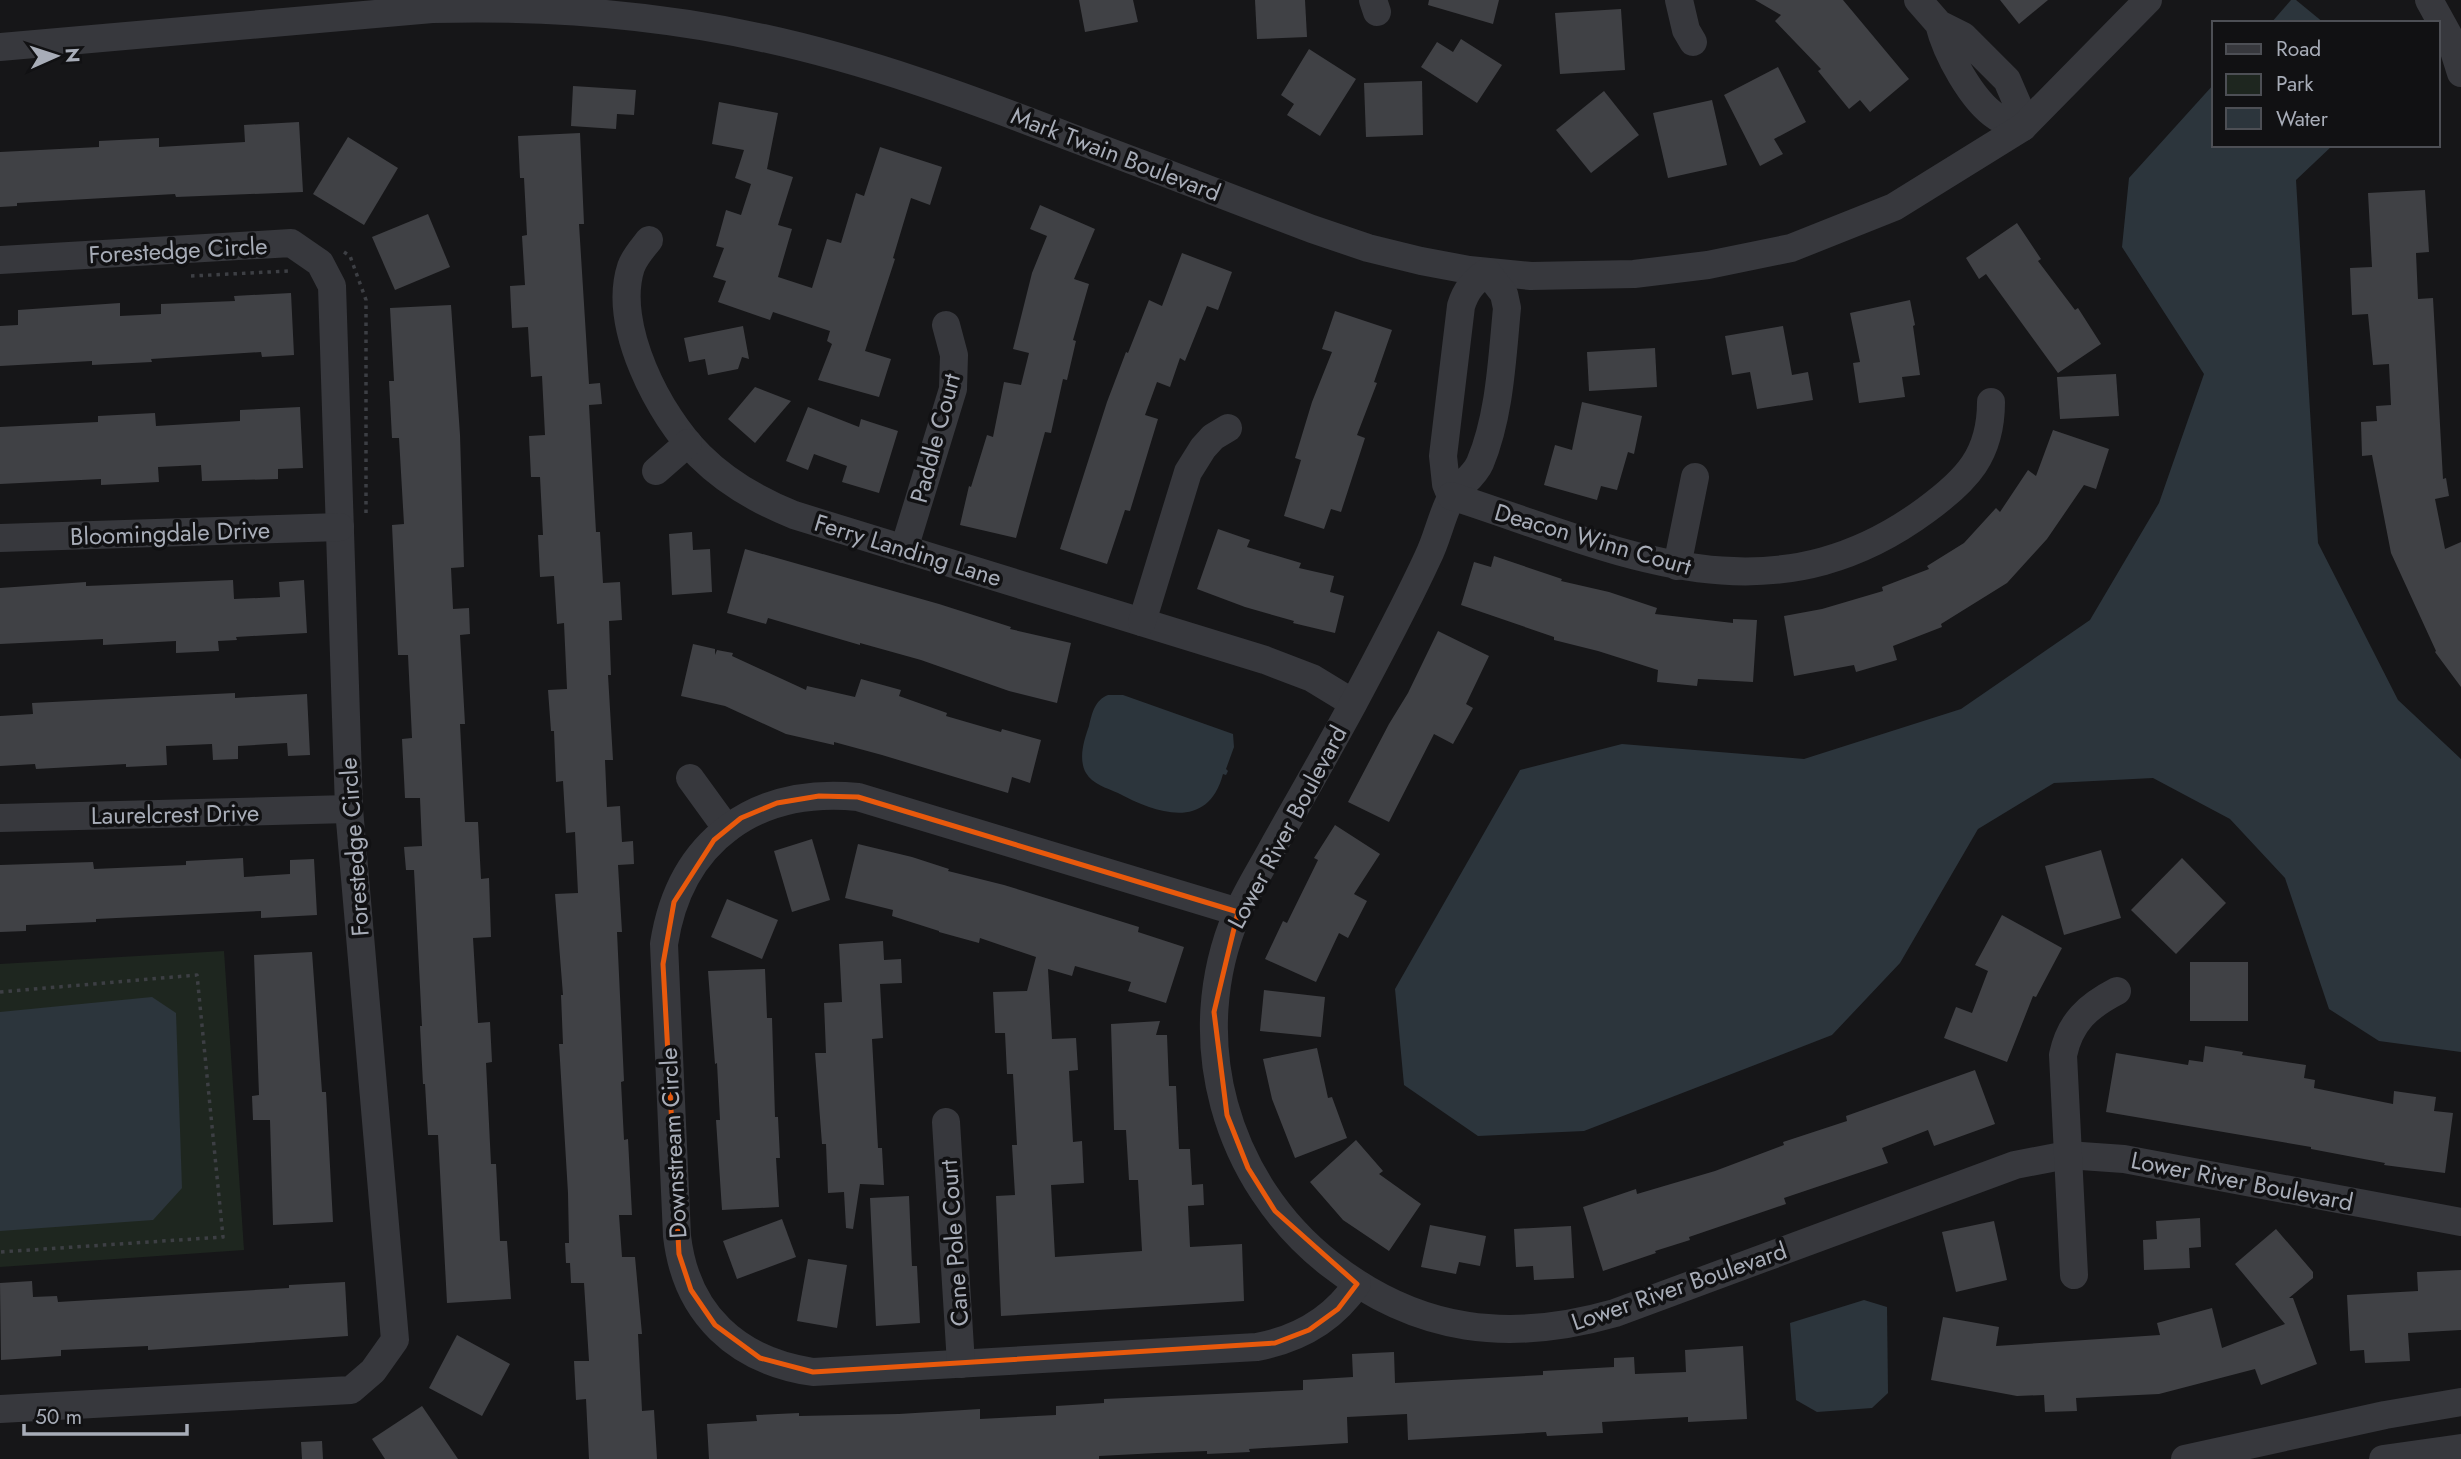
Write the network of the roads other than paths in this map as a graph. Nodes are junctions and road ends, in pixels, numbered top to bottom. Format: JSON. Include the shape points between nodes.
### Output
{"nodes":[{"id":1,"x":1679,"y":0,"type":"edge"},
{"id":2,"x":1918,"y":0,"type":"edge"},
{"id":3,"x":2148,"y":0,"type":"edge"},
{"id":4,"x":2429,"y":0,"type":"edge"},
{"id":5,"x":485,"y":3,"type":"edge"},
{"id":6,"x":1693,"y":42,"type":"dead end"},
{"id":7,"x":0,"y":47,"type":"edge"},
{"id":8,"x":2461,"y":73,"type":"edge"},
{"id":9,"x":2023,"y":127,"type":"junction"},
{"id":10,"x":649,"y":240,"type":"dead end"},
{"id":11,"x":0,"y":260,"type":"edge"},
{"id":12,"x":1487,"y":272,"type":"junction"},
{"id":13,"x":946,"y":325,"type":"dead end"},
{"id":14,"x":1991,"y":402,"type":"dead end"},
{"id":15,"x":1228,"y":428,"type":"dead end"},
{"id":16,"x":688,"y":443,"type":"junction"},
{"id":17,"x":656,"y":471,"type":"dead end"},
{"id":18,"x":1695,"y":477,"type":"dead end"},
{"id":19,"x":1451,"y":496,"type":"junction"},
{"id":20,"x":340,"y":527,"type":"junction"},
{"id":21,"x":0,"y":538,"type":"edge"},
{"id":22,"x":904,"y":550,"type":"junction"},
{"id":23,"x":1677,"y":566,"type":"junction"},
{"id":24,"x":1142,"y":622,"type":"junction"},
{"id":25,"x":1353,"y":703,"type":"junction"},
{"id":26,"x":690,"y":778,"type":"dead end"},
{"id":27,"x":349,"y":809,"type":"junction"},
{"id":28,"x":0,"y":818,"type":"edge"},
{"id":29,"x":727,"y":829,"type":"junction"},
{"id":30,"x":1238,"y":912,"type":"junction"},
{"id":31,"x":2118,"y":991,"type":"dead end"},
{"id":32,"x":946,"y":1122,"type":"dead end"},
{"id":33,"x":2067,"y":1155,"type":"junction"},
{"id":34,"x":2461,"y":1222,"type":"edge"},
{"id":35,"x":2074,"y":1275,"type":"dead end"},
{"id":36,"x":1357,"y":1284,"type":"junction"},
{"id":37,"x":961,"y":1364,"type":"junction"},
{"id":38,"x":2461,"y":1402,"type":"edge"},
{"id":39,"x":0,"y":1409,"type":"edge"},
{"id":40,"x":2461,"y":1448,"type":"edge"},
{"id":41,"x":2185,"y":1459,"type":"edge"},
{"id":42,"x":2383,"y":1459,"type":"edge"}],
"edges":[{"from":1,"to":6,"type":"street"},
{"from":2,"to":9,"type":"street","via":[[1939,24],[1954,65],[1986,108]]},
{"from":3,"to":9,"type":"street","name":"Mark Twain Boulevard"},
{"from":4,"to":8,"type":"street","via":[[2450,38]]},
{"from":5,"to":7,"type":"street","name":"Mark Twain Boulevard"},
{"from":5,"to":12,"type":"street","name":"Mark Twain Boulevard","via":[[672,22],[827,53],[958,94],[1341,239],[1421,261]]},
{"from":9,"to":12,"type":"street","name":"Mark Twain Boulevard","via":[[1894,207],[1791,248],[1634,274]]},
{"from":10,"to":16,"type":"street","name":"Ferry Landing Lane","via":[[631,266],[630,320],[649,382]]},
{"from":11,"to":20,"type":"street","name":"Forestedge Circle","via":[[291,243],[320,263],[332,286]]},
{"from":12,"to":19,"type":"street","via":[[1466,292],[1461,306],[1443,456]]},
{"from":12,"to":19,"type":"street","name":"Lower River Boulevard","via":[[1504,294],[1507,308],[1497,396],[1480,463]]},
{"from":13,"to":22,"type":"street","name":"Paddle Court","via":[[954,355],[953,389]]},
{"from":14,"to":23,"type":"street","name":"Deacon Winn Court","via":[[1989,434],[1974,465],[1948,493],[1892,532],[1842,555],[1788,569],[1737,573]]},
{"from":15,"to":24,"type":"street","via":[[1203,448],[1188,472]]},
{"from":16,"to":17,"type":"street"},
{"from":16,"to":22,"type":"street","name":"Ferry Landing Lane","via":[[724,477],[776,508]]},
{"from":18,"to":23,"type":"street"},
{"from":19,"to":23,"type":"street","name":"Deacon Winn Court"},
{"from":19,"to":25,"type":"street","name":"Lower River Boulevard","via":[[1429,555]]},
{"from":20,"to":21,"type":"street","name":"Bloomingdale Drive"},
{"from":20,"to":27,"type":"street","name":"Forestedge Circle"},
{"from":22,"to":24,"type":"street","name":"Ferry Landing Lane"},
{"from":24,"to":25,"type":"street","name":"Ferry Landing Lane","via":[[1289,668]]},
{"from":25,"to":30,"type":"street","name":"Lower River Boulevard"},
{"from":26,"to":29,"type":"street"},
{"from":27,"to":28,"type":"street","name":"Laurelcrest Drive"},
{"from":27,"to":39,"type":"street","name":"Forestedge Circle","via":[[395,1340],[373,1371],[351,1390]]},
{"from":29,"to":30,"type":"street","name":"Downstream Circle","via":[[777,803],[819,796],[859,797]]},
{"from":29,"to":37,"type":"street","name":"Downstream Circle","via":[[702,853],[682,883],[664,944],[677,1236],[691,1290],[729,1338],[760,1358],[794,1370],[832,1373]]},
{"from":30,"to":36,"type":"street","name":"Lower River Boulevard","via":[[1222,962],[1214,1012],[1216,1063],[1227,1115],[1248,1168],[1275,1211],[1311,1249]]},
{"from":31,"to":33,"type":"street","via":[[2080,1015],[2066,1040]]},
{"from":32,"to":37,"type":"street","name":"Cane Pole Court"},
{"from":33,"to":34,"type":"street","name":"Lower River Boulevard","via":[[2124,1159]]},
{"from":33,"to":35,"type":"street"},
{"from":33,"to":36,"type":"street","name":"Lower River Boulevard","via":[[2015,1165],[1615,1313],[1561,1327],[1503,1329],[1449,1323]]},
{"from":36,"to":37,"type":"street","name":"Downstream Circle","via":[[1325,1320],[1275,1343]]},
{"from":38,"to":41,"type":"street"},
{"from":40,"to":42,"type":"street"}]}
